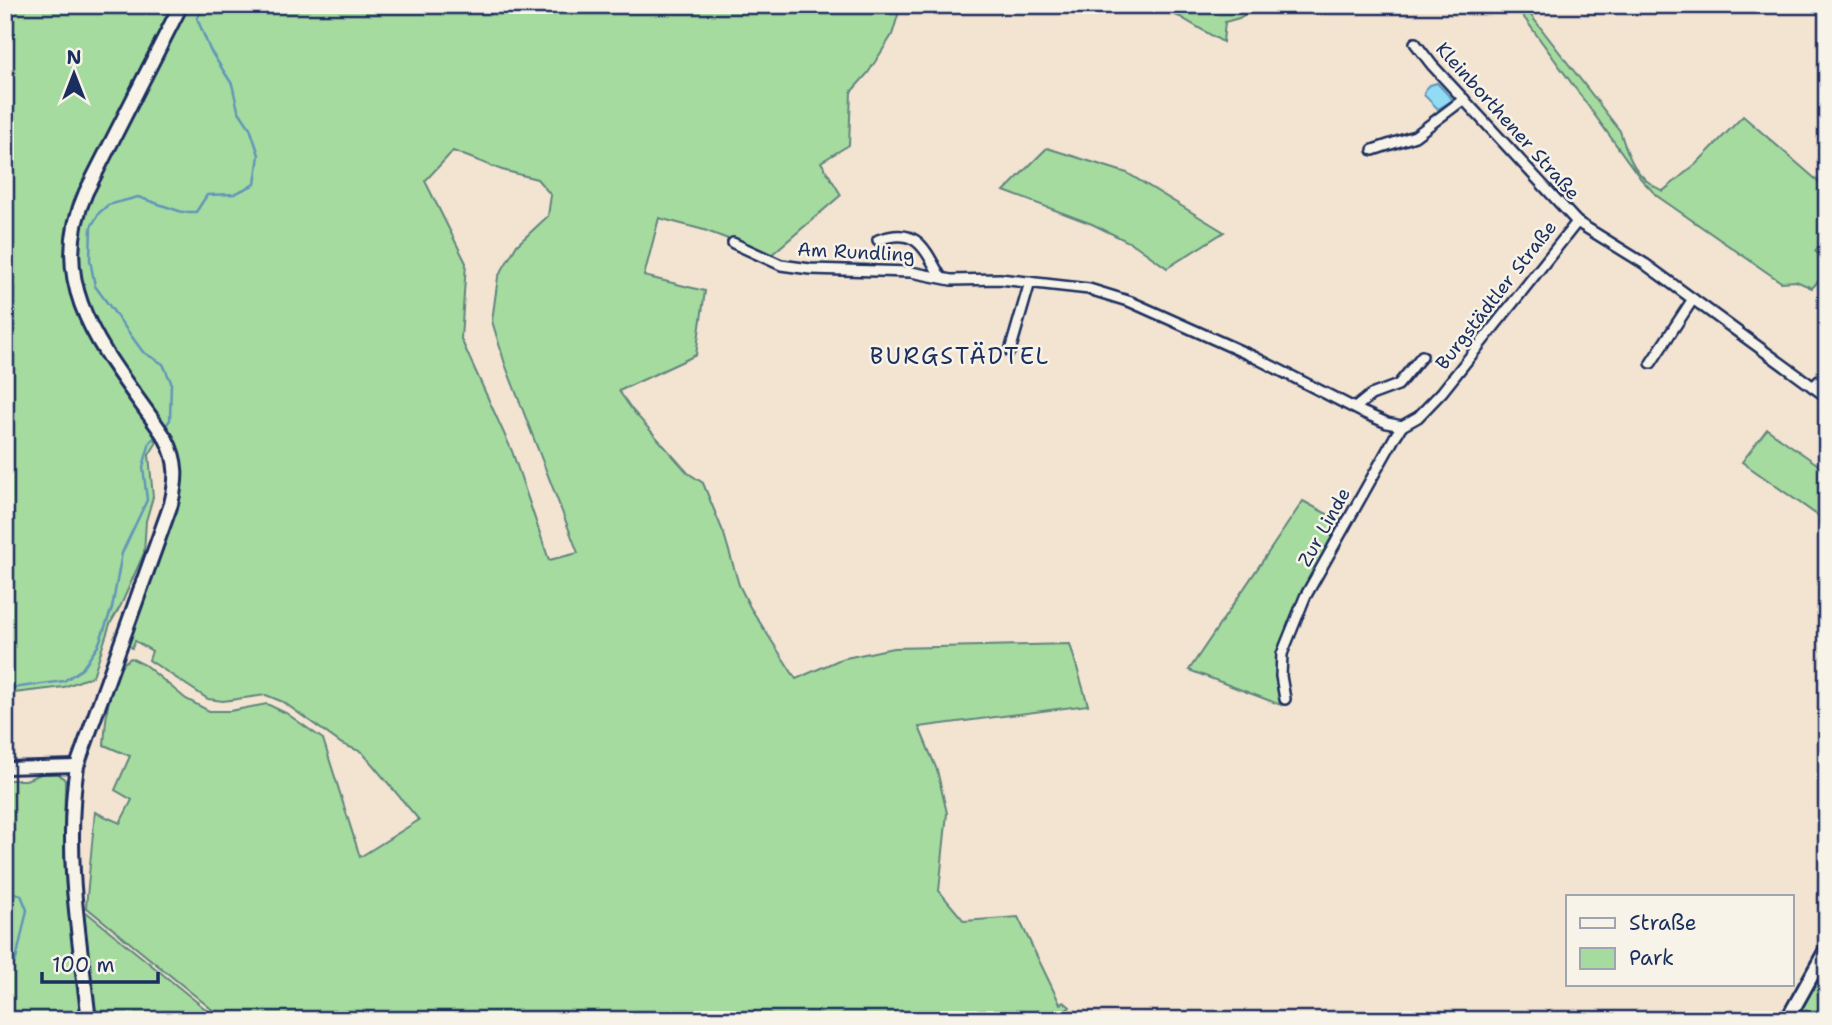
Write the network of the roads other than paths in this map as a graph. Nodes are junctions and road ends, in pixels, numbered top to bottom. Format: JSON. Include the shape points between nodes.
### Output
{"nodes":[{"id":1,"x":181,"y":5,"type":"edge"},
{"id":2,"x":1415,"y":43,"type":"dead end"},
{"id":3,"x":1464,"y":99,"type":"junction"},
{"id":4,"x":1373,"y":150,"type":"dead end"},
{"id":5,"x":1577,"y":222,"type":"junction"},
{"id":6,"x":878,"y":240,"type":"dead end"},
{"id":7,"x":733,"y":243,"type":"dead end"},
{"id":8,"x":940,"y":276,"type":"junction"},
{"id":9,"x":1030,"y":282,"type":"junction"},
{"id":10,"x":1693,"y":299,"type":"junction"},
{"id":11,"x":1010,"y":351,"type":"dead end"},
{"id":12,"x":1422,"y":356,"type":"dead end"},
{"id":13,"x":1651,"y":363,"type":"dead end"},
{"id":14,"x":1827,"y":373,"type":"edge"},
{"id":15,"x":1813,"y":387,"type":"junction"},
{"id":16,"x":1827,"y":397,"type":"edge"},
{"id":17,"x":1355,"y":408,"type":"junction"},
{"id":18,"x":1402,"y":426,"type":"junction"},
{"id":19,"x":1285,"y":699,"type":"dead end"},
{"id":20,"x":77,"y":766,"type":"junction"},
{"id":21,"x":5,"y":768,"type":"edge"},
{"id":22,"x":1827,"y":948,"type":"edge"},
{"id":23,"x":89,"y":1020,"type":"edge"},
{"id":24,"x":1787,"y":1020,"type":"edge"}],
"edges":[{"from":1,"to":20,"type":"main road","via":[[86,192],[72,235],[75,287],[83,309],[95,335],[166,439],[176,467],[171,504]]},
{"from":2,"to":3,"type":"street","name":"Kleinborthener Straße"},
{"from":3,"to":4,"type":"street","via":[[1415,136]]},
{"from":3,"to":5,"type":"street","name":"Kleinborthener Straße"},
{"from":5,"to":10,"type":"street","name":"Burgstädtler Straße"},
{"from":5,"to":18,"type":"street","name":"Burgstädtler Straße","via":[[1442,392],[1418,417]]},
{"from":6,"to":8,"type":"street","name":"Am Rundling","via":[[891,235],[916,240]]},
{"from":7,"to":8,"type":"street","name":"Am Rundling","via":[[781,265]]},
{"from":8,"to":9,"type":"street","name":"Am Rundling"},
{"from":9,"to":11,"type":"street"},
{"from":9,"to":17,"type":"street","via":[[1089,289],[1131,302]]},
{"from":10,"to":13,"type":"street"},
{"from":10,"to":15,"type":"street","name":"Burgstädtler Straße"},
{"from":12,"to":17,"type":"street","via":[[1398,385],[1371,395]]},
{"from":14,"to":15,"type":"street"},
{"from":15,"to":16,"type":"street","name":"Burgstädtler Straße"},
{"from":17,"to":18,"type":"street"},
{"from":18,"to":19,"type":"street","name":"Zur Linde","via":[[1306,597],[1282,654],[1280,677]]},
{"from":20,"to":21,"type":"street"},
{"from":20,"to":23,"type":"main road","via":[[72,848]]},
{"from":22,"to":24,"type":"main road"}]}
